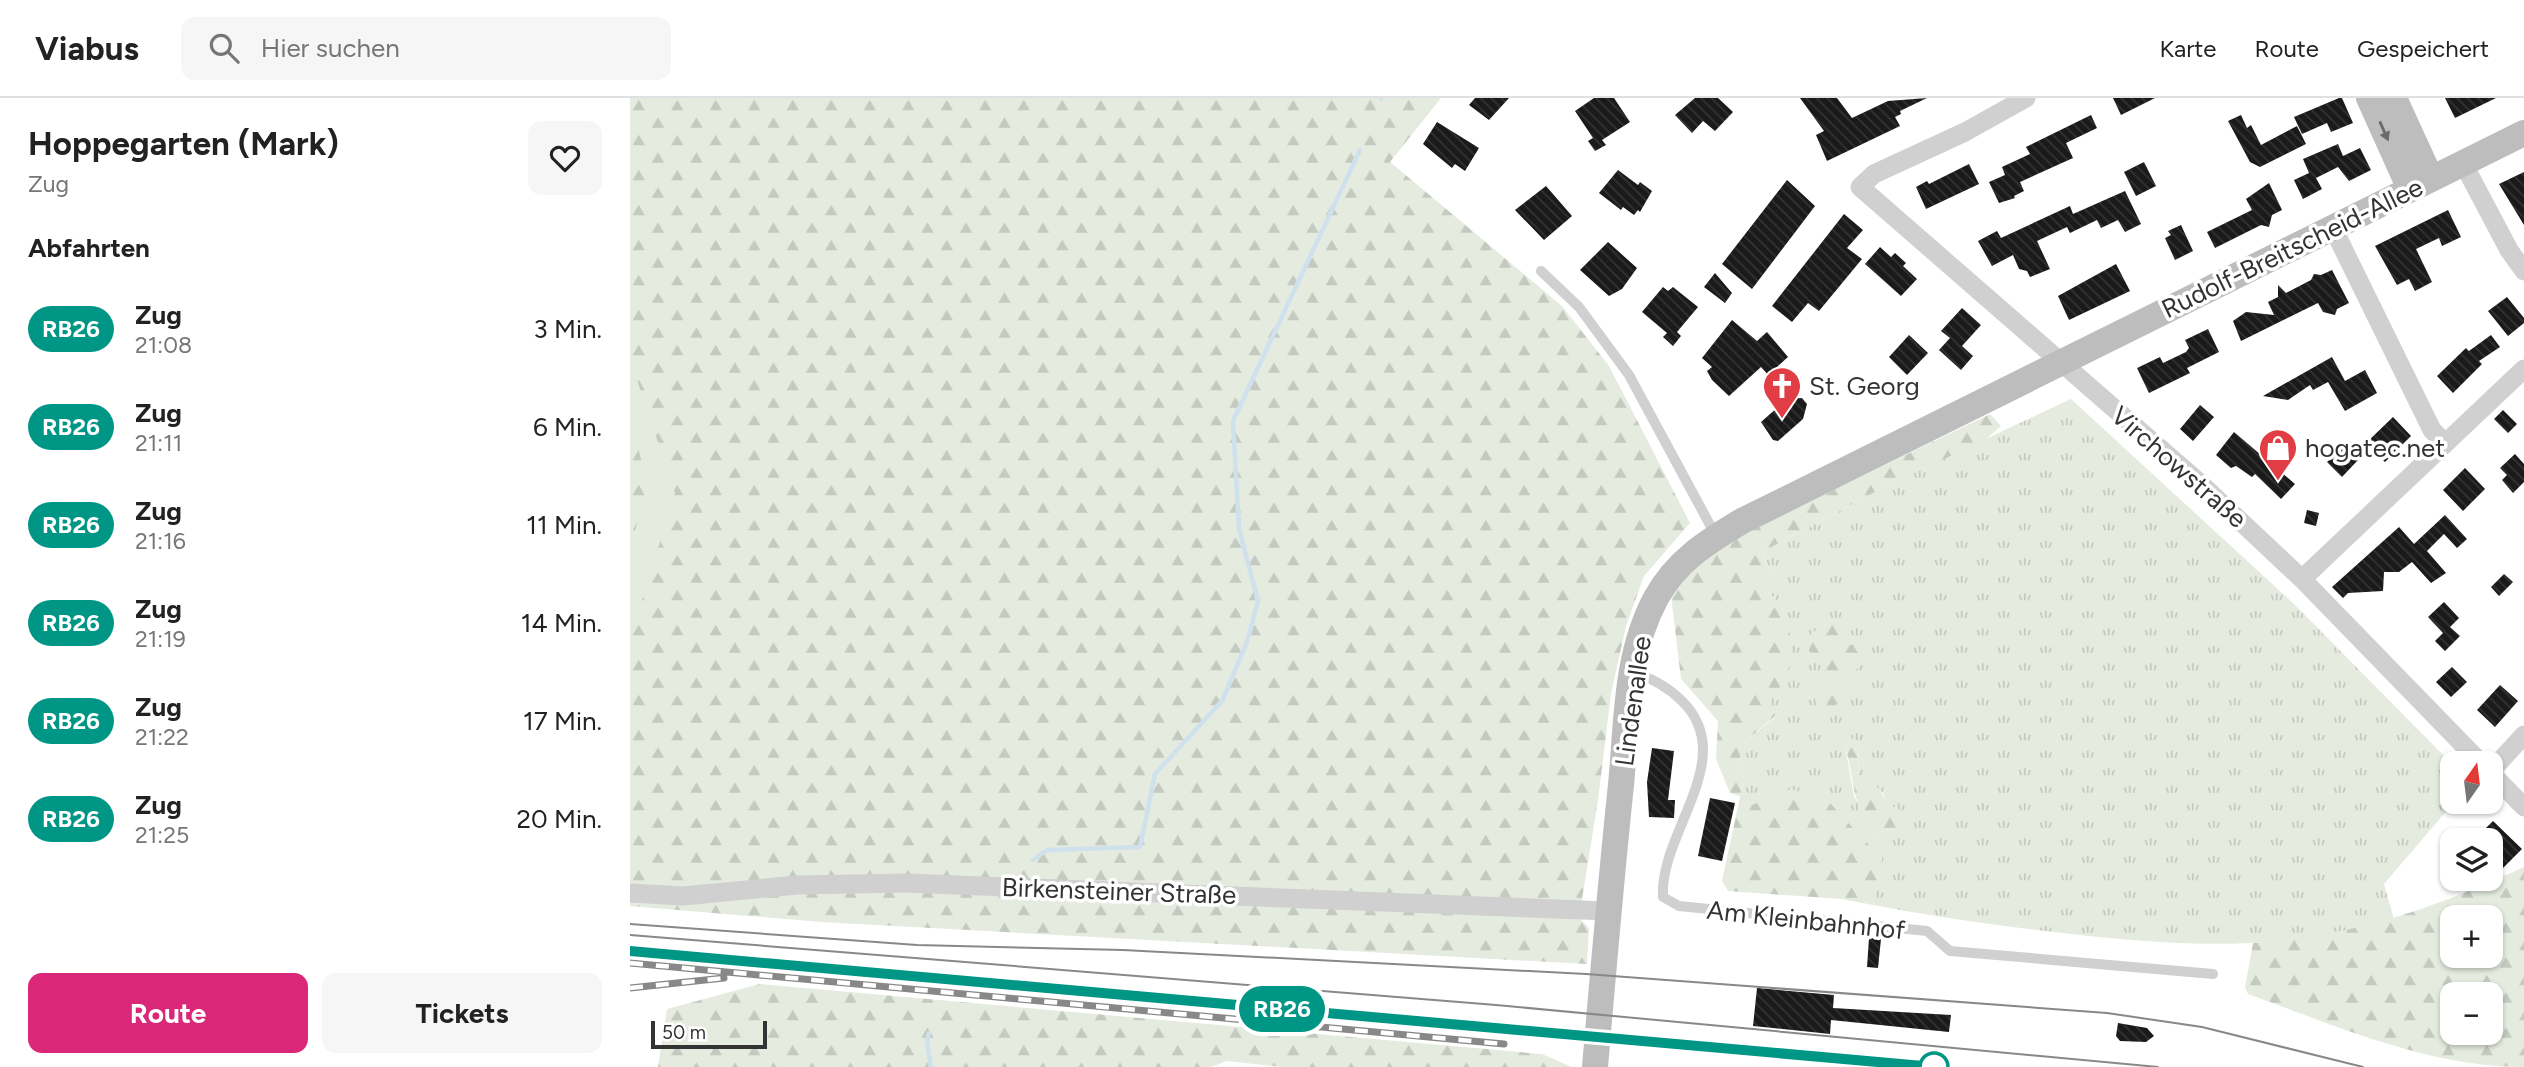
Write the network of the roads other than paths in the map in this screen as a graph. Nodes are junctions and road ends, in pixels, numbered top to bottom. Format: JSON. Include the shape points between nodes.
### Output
{"nodes":[{"id":1,"x":2026,"y":98,"type":"edge"},
{"id":2,"x":2370,"y":98,"type":"edge"},
{"id":3,"x":2394,"y":98,"type":"edge"},
{"id":4,"x":2524,"y":133,"type":"edge"},
{"id":5,"x":2463,"y":163,"type":"junction"},
{"id":6,"x":2421,"y":184,"type":"junction"},
{"id":7,"x":2333,"y":228,"type":"junction"},
{"id":8,"x":1541,"y":271,"type":"dead end"},
{"id":9,"x":2524,"y":271,"type":"edge"},
{"id":10,"x":2059,"y":362,"type":"junction"},
{"id":11,"x":2524,"y":369,"type":"edge"},
{"id":12,"x":2445,"y":443,"type":"junction"},
{"id":13,"x":1716,"y":536,"type":"junction"},
{"id":14,"x":2302,"y":579,"type":"junction"},
{"id":15,"x":1631,"y":672,"type":"junction"},
{"id":16,"x":2524,"y":735,"type":"edge"},
{"id":17,"x":2469,"y":751,"type":"edge"},
{"id":18,"x":2503,"y":758,"type":"edge"},
{"id":19,"x":2503,"y":785,"type":"edge"},
{"id":20,"x":2524,"y":807,"type":"edge"},
{"id":21,"x":630,"y":893,"type":"edge"},
{"id":22,"x":1608,"y":911,"type":"junction"},
{"id":23,"x":2213,"y":974,"type":"dead end"},
{"id":24,"x":1595,"y":1067,"type":"edge"}],
"edges":[{"from":1,"to":10,"type":"street","name":"Virchowstraße","via":[[1874,174],[1860,187]]},
{"from":2,"to":6,"type":"street","one_way":true},
{"from":3,"to":6,"type":"street"},
{"from":4,"to":5,"type":"street","name":"Rudolf-Breitscheid-Allee"},
{"from":5,"to":6,"type":"street","name":"Rudolf-Breitscheid-Allee"},
{"from":5,"to":9,"type":"street"},
{"from":6,"to":7,"type":"street","name":"Rudolf-Breitscheid-Allee"},
{"from":7,"to":10,"type":"street","name":"Rudolf-Breitscheid-Allee"},
{"from":7,"to":12,"type":"street","via":[[2432,430]]},
{"from":8,"to":13,"type":"lane","via":[[1578,307],[1629,376]]},
{"from":10,"to":13,"type":"street","name":"Lindenallee"},
{"from":10,"to":14,"type":"street","name":"Virchowstraße","via":[[2202,485]]},
{"from":11,"to":12,"type":"street"},
{"from":12,"to":14,"type":"street"},
{"from":13,"to":15,"type":"street","name":"Lindenallee","via":[[1676,567],[1657,596],[1639,634]]},
{"from":14,"to":17,"type":"street","name":"Virchowstraße"},
{"from":15,"to":22,"type":"street","name":"Lindenallee"},
{"from":15,"to":23,"type":"lane","name":"Am Kleinbahnhof","via":[[1649,677],[1675,694],[1689,708],[1703,736],[1698,780],[1662,877],[1663,897],[1679,906],[1927,932],[1950,951]]},
{"from":16,"to":18,"type":"street"},
{"from":19,"to":20,"type":"street"},
{"from":21,"to":22,"type":"street","name":"Birkensteiner Straße","via":[[683,896],[797,885],[907,883]]},
{"from":22,"to":24,"type":"street","name":"Lindenallee"}]}
